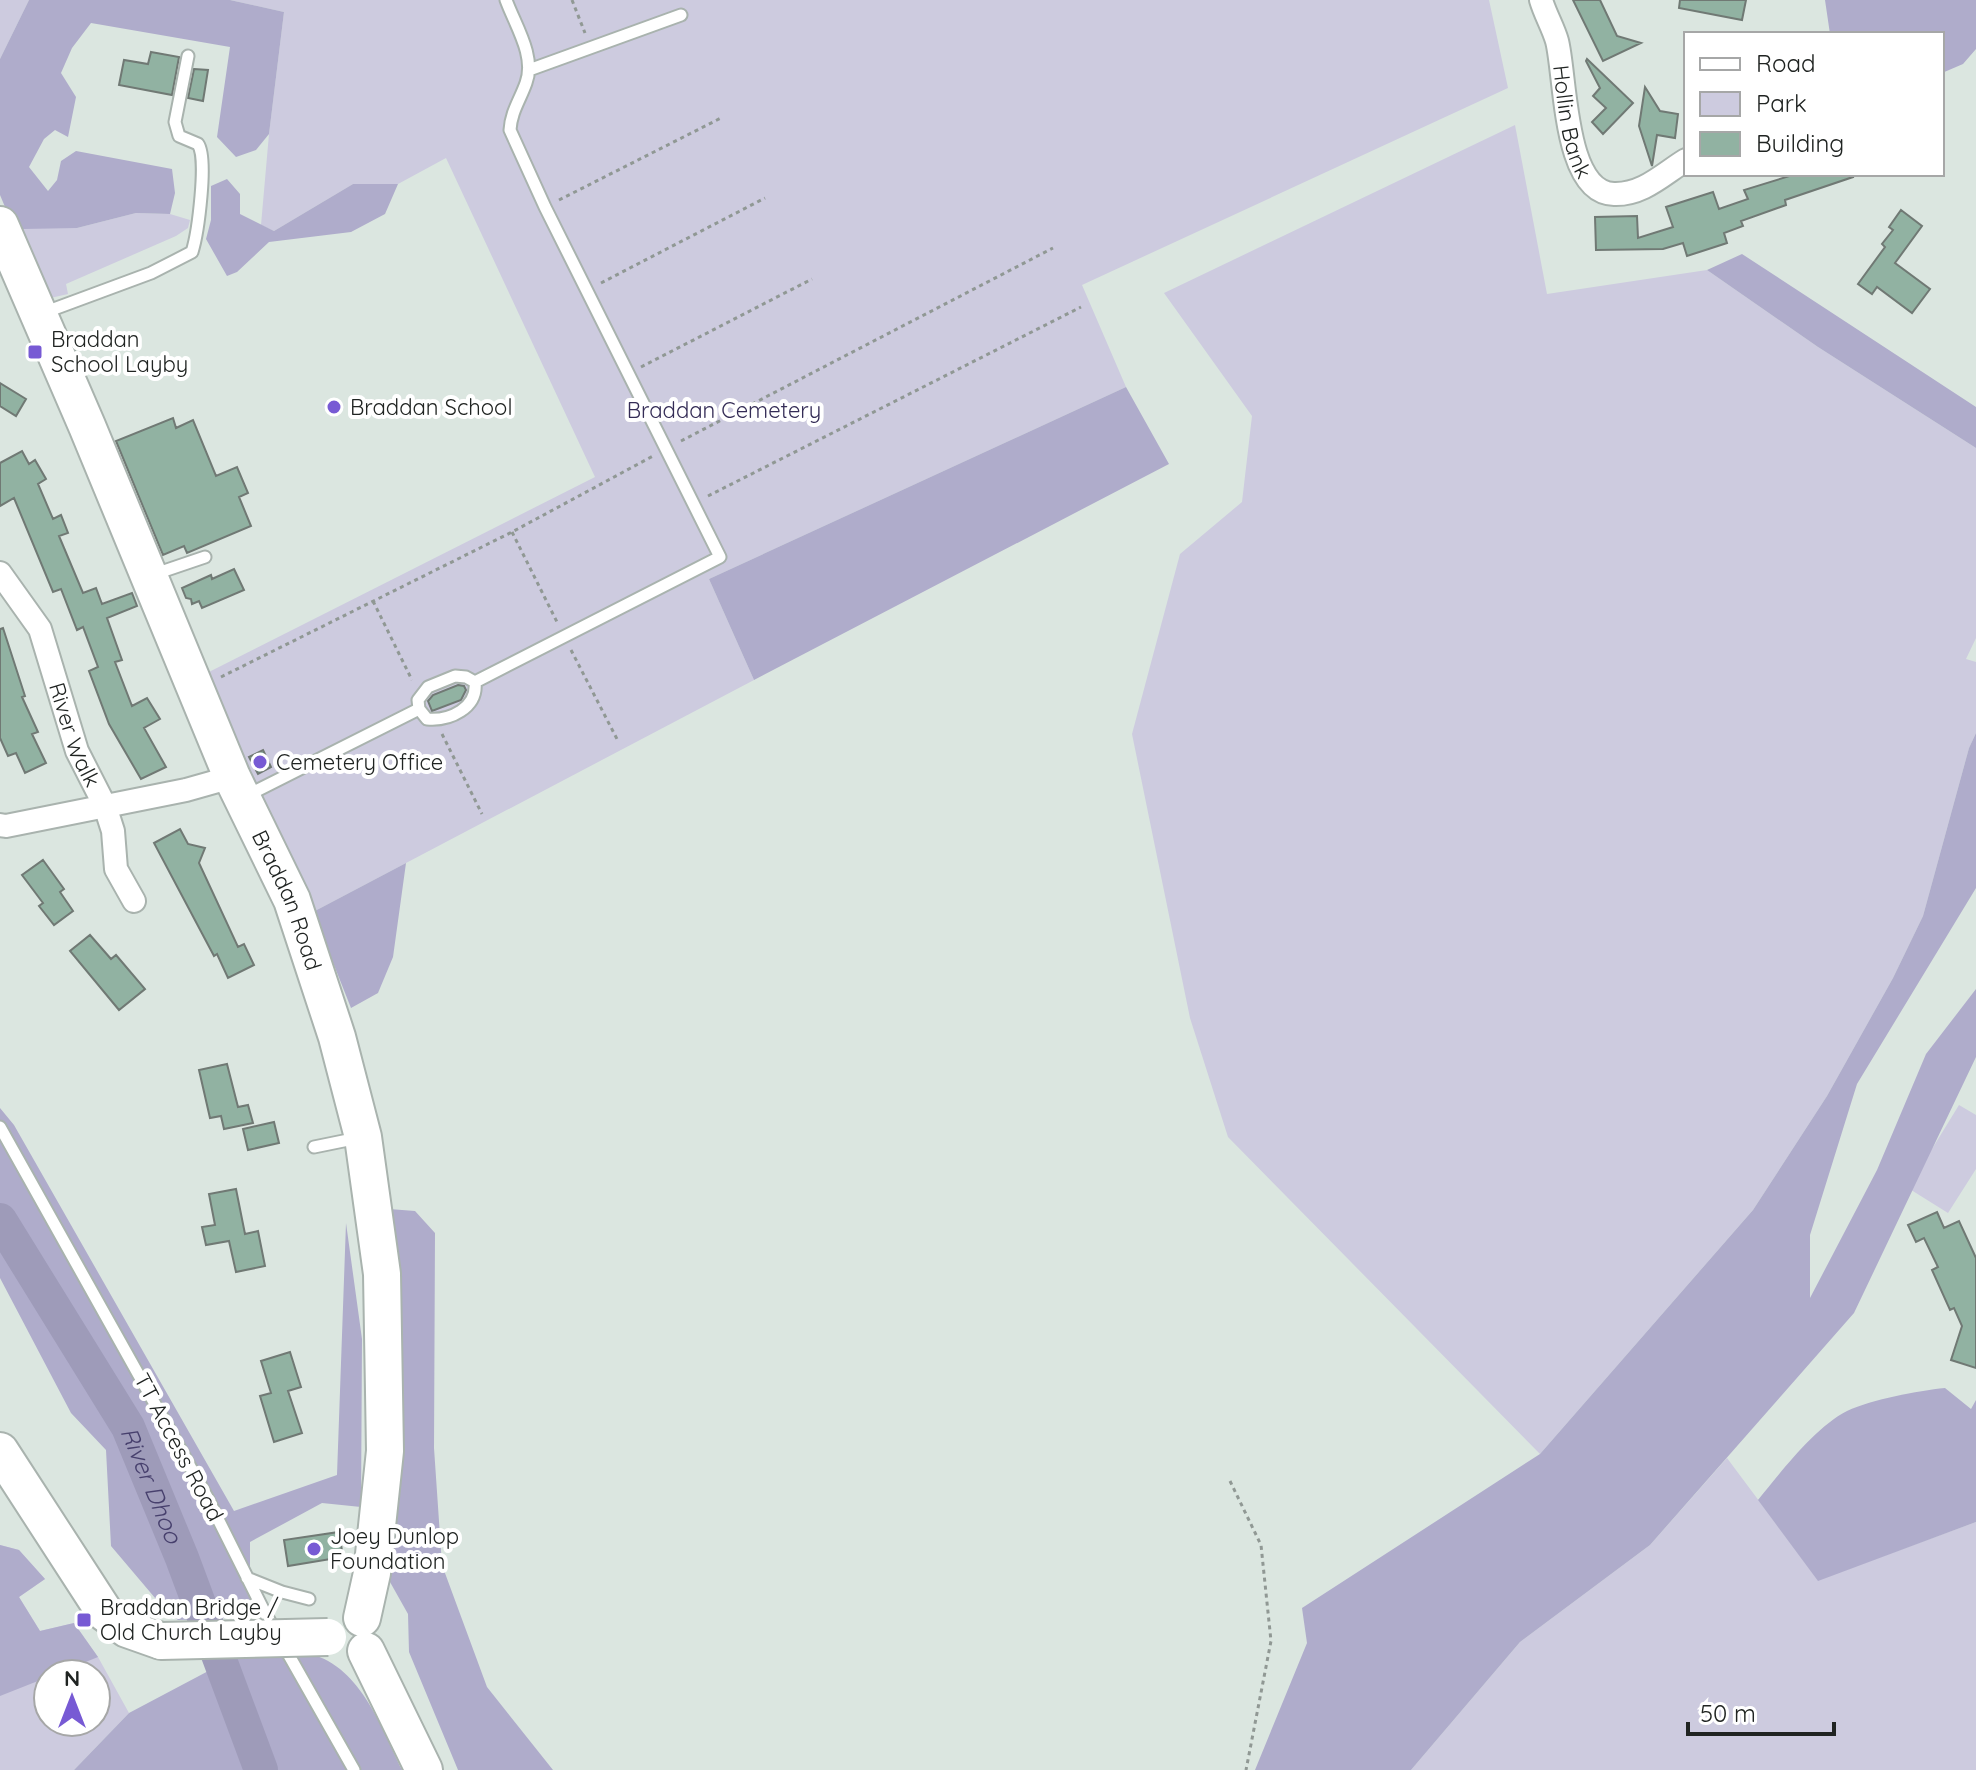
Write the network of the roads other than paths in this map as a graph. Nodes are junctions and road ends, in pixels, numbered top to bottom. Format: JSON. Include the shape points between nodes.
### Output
{"nodes":[{"id":1,"x":506,"y":0,"type":"edge"},
{"id":2,"x":1541,"y":0,"type":"edge"},
{"id":3,"x":681,"y":15,"type":"dead end"},
{"id":4,"x":188,"y":56,"type":"dead end"},
{"id":5,"x":529,"y":70,"type":"junction"},
{"id":6,"x":1684,"y":161,"type":"edge"},
{"id":7,"x":0,"y":225,"type":"edge"},
{"id":8,"x":39,"y":315,"type":"junction"},
{"id":9,"x":205,"y":557,"type":"dead end"},
{"id":10,"x":0,"y":573,"type":"edge"},
{"id":11,"x":149,"y":576,"type":"junction"},
{"id":12,"x":475,"y":682,"type":"junction"},
{"id":13,"x":420,"y":703,"type":"junction"},
{"id":14,"x":237,"y":787,"type":"junction"},
{"id":15,"x":105,"y":806,"type":"junction"},
{"id":16,"x":0,"y":825,"type":"edge"},
{"id":17,"x":134,"y":901,"type":"dead end"},
{"id":18,"x":0,"y":1127,"type":"edge"},
{"id":19,"x":363,"y":1137,"type":"junction"},
{"id":20,"x":314,"y":1147,"type":"dead end"},
{"id":21,"x":0,"y":1451,"type":"edge"},
{"id":22,"x":10,"y":1488,"type":"edge"},
{"id":23,"x":247,"y":1578,"type":"junction"},
{"id":24,"x":309,"y":1599,"type":"dead end"},
{"id":25,"x":348,"y":1636,"type":"junction"},
{"id":26,"x":354,"y":1770,"type":"edge"},
{"id":27,"x":424,"y":1770,"type":"edge"}],
"edges":[{"from":1,"to":5,"type":"lane"},
{"from":2,"to":6,"type":"street","name":"Hollin Bank","via":[[1556,39],[1573,146],[1591,183],[1603,192],[1636,191]]},
{"from":3,"to":5,"type":"lane"},
{"from":4,"to":8,"type":"lane","via":[[175,122],[179,136],[198,144],[203,158],[199,230],[192,252]]},
{"from":5,"to":12,"type":"lane","via":[[510,130],[720,557]]},
{"from":7,"to":8,"type":"highway","name":"Braddan Road"},
{"from":8,"to":11,"type":"highway","name":"Braddan Road"},
{"from":9,"to":11,"type":"lane"},
{"from":10,"to":15,"type":"street","name":"River Walk","via":[[40,629],[77,751]]},
{"from":11,"to":14,"type":"highway","name":"Braddan Road"},
{"from":12,"to":13,"type":"lane","via":[[455,676],[428,687]]},
{"from":12,"to":13,"type":"lane","via":[[470,706],[448,717],[427,719]]},
{"from":13,"to":14,"type":"lane"},
{"from":14,"to":15,"type":"street","via":[[186,790]]},
{"from":14,"to":19,"type":"highway","name":"Braddan Road","via":[[292,900]]},
{"from":15,"to":16,"type":"street"},
{"from":15,"to":17,"type":"street","name":"River Walk","via":[[116,869]]},
{"from":18,"to":23,"type":"lane","name":"TT Access Road"},
{"from":19,"to":20,"type":"lane"},
{"from":19,"to":25,"type":"highway","name":"Braddan Road","via":[[382,1274],[385,1451],[372,1573]]},
{"from":21,"to":22,"type":"highway"},
{"from":22,"to":25,"type":"highway","bridge":true,"via":[[105,1613],[127,1629],[161,1641]]},
{"from":23,"to":24,"type":"lane"},
{"from":23,"to":26,"type":"lane","name":"TT Access Road"},
{"from":25,"to":27,"type":"highway"}]}
